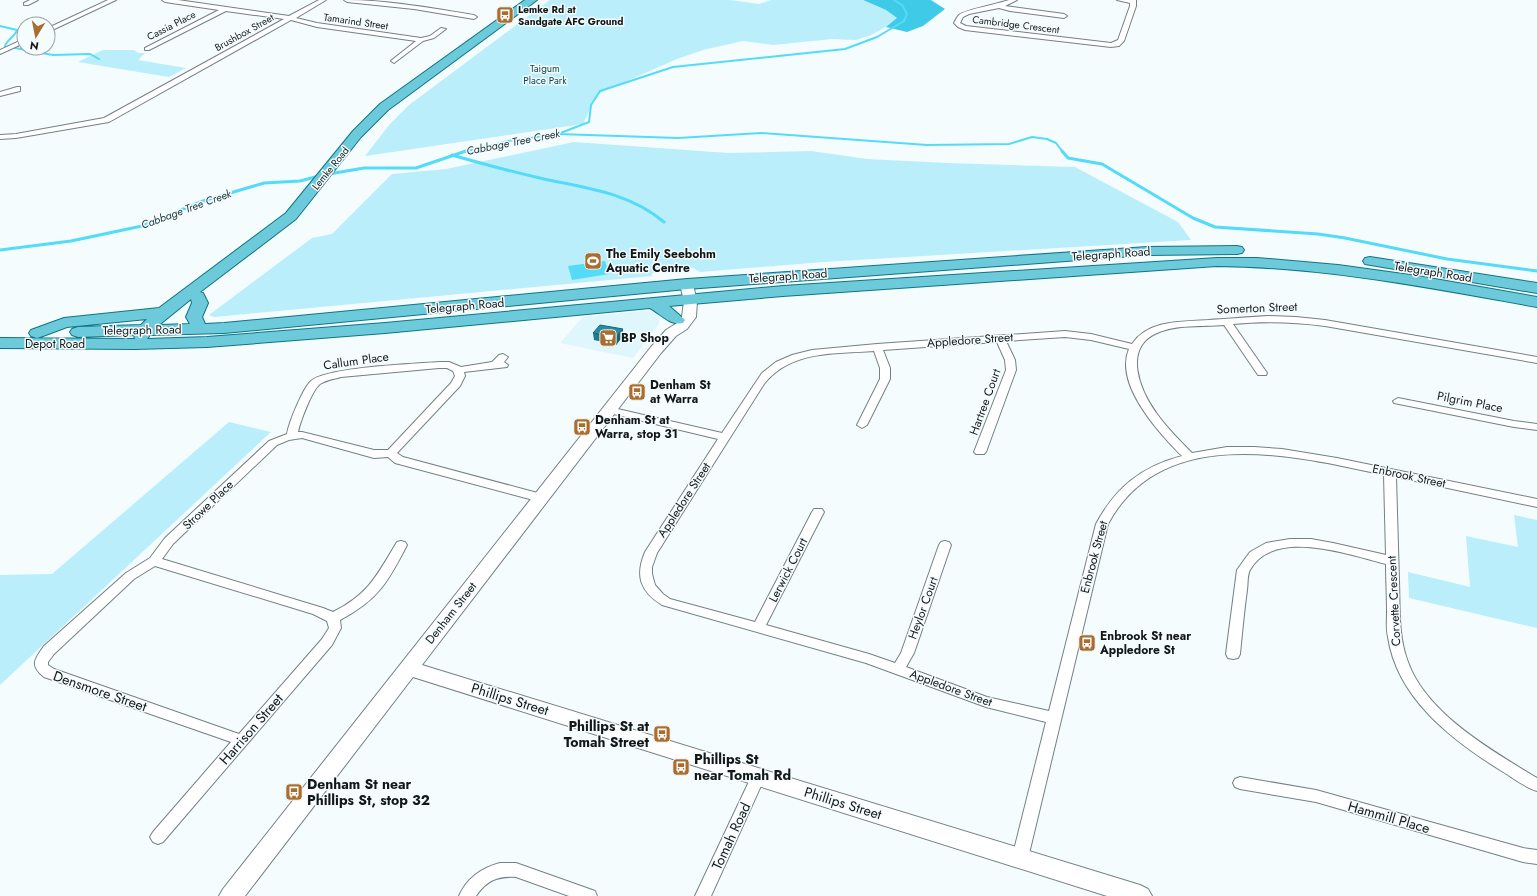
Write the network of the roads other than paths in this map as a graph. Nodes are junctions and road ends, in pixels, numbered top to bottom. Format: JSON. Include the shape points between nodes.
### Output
{"nodes":[{"id":1,"x":35,"y":0,"type":"edge"},
{"id":2,"x":113,"y":0,"type":"edge"},
{"id":3,"x":165,"y":0,"type":"edge"},
{"id":4,"x":323,"y":0,"type":"edge"},
{"id":5,"x":347,"y":0,"type":"edge"},
{"id":6,"x":532,"y":0,"type":"edge"},
{"id":7,"x":541,"y":0,"type":"edge"},
{"id":8,"x":1011,"y":0,"type":"edge"},
{"id":9,"x":1120,"y":0,"type":"edge"},
{"id":10,"x":1132,"y":1,"type":"edge"},
{"id":11,"x":26,"y":4,"type":"dead end"},
{"id":12,"x":1000,"y":6,"type":"junction"},
{"id":13,"x":225,"y":9,"type":"junction"},
{"id":14,"x":481,"y":12,"type":"dead end"},
{"id":15,"x":1064,"y":16,"type":"dead end"},
{"id":16,"x":289,"y":18,"type":"junction"},
{"id":17,"x":56,"y":26,"type":"edge"},
{"id":18,"x":443,"y":29,"type":"dead end"},
{"id":19,"x":421,"y":40,"type":"junction"},
{"id":20,"x":16,"y":45,"type":"edge"},
{"id":21,"x":147,"y":49,"type":"dead end"},
{"id":22,"x":0,"y":52,"type":"edge"},
{"id":23,"x":394,"y":61,"type":"dead end"},
{"id":24,"x":17,"y":89,"type":"dead end"},
{"id":25,"x":0,"y":94,"type":"edge"},
{"id":26,"x":0,"y":137,"type":"edge"},
{"id":27,"x":344,"y":157,"type":"junction"},
{"id":28,"x":310,"y":200,"type":"junction"},
{"id":29,"x":1537,"y":288,"type":"edge"},
{"id":30,"x":684,"y":292,"type":"junction"},
{"id":31,"x":198,"y":296,"type":"junction"},
{"id":32,"x":1537,"y":302,"type":"edge"},
{"id":33,"x":653,"y":303,"type":"junction"},
{"id":34,"x":164,"y":312,"type":"junction"},
{"id":35,"x":1226,"y":321,"type":"junction"},
{"id":36,"x":675,"y":326,"type":"junction"},
{"id":37,"x":200,"y":329,"type":"junction"},
{"id":38,"x":37,"y":333,"type":"junction"},
{"id":39,"x":0,"y":334,"type":"edge"},
{"id":40,"x":145,"y":337,"type":"junction"},
{"id":41,"x":1000,"y":338,"type":"junction"},
{"id":42,"x":0,"y":344,"type":"edge"},
{"id":43,"x":877,"y":347,"type":"junction"},
{"id":44,"x":1134,"y":347,"type":"junction"},
{"id":45,"x":1537,"y":360,"type":"edge"},
{"id":46,"x":500,"y":362,"type":"dead end"},
{"id":47,"x":459,"y":370,"type":"junction"},
{"id":48,"x":1262,"y":374,"type":"dead end"},
{"id":49,"x":1398,"y":401,"type":"dead end"},
{"id":50,"x":609,"y":410,"type":"junction"},
{"id":51,"x":862,"y":425,"type":"dead end"},
{"id":52,"x":1537,"y":427,"type":"edge"},
{"id":53,"x":292,"y":436,"type":"junction"},
{"id":54,"x":725,"y":437,"type":"junction"},
{"id":55,"x":980,"y":452,"type":"dead end"},
{"id":56,"x":391,"y":453,"type":"junction"},
{"id":57,"x":1189,"y":456,"type":"junction"},
{"id":58,"x":1390,"y":472,"type":"junction"},
{"id":59,"x":541,"y":498,"type":"junction"},
{"id":60,"x":1537,"y":503,"type":"edge"},
{"id":61,"x":818,"y":512,"type":"dead end"},
{"id":62,"x":401,"y":545,"type":"dead end"},
{"id":63,"x":945,"y":545,"type":"dead end"},
{"id":64,"x":154,"y":561,"type":"junction"},
{"id":65,"x":1392,"y":561,"type":"junction"},
{"id":66,"x":333,"y":618,"type":"junction"},
{"id":67,"x":758,"y":628,"type":"junction"},
{"id":68,"x":1233,"y":654,"type":"dead end"},
{"id":69,"x":408,"y":668,"type":"junction"},
{"id":70,"x":898,"y":670,"type":"junction"},
{"id":71,"x":1054,"y":718,"type":"junction"},
{"id":72,"x":241,"y":740,"type":"junction"},
{"id":73,"x":758,"y":777,"type":"junction"},
{"id":74,"x":1240,"y":783,"type":"dead end"},
{"id":75,"x":1537,"y":785,"type":"edge"},
{"id":76,"x":158,"y":837,"type":"dead end"},
{"id":77,"x":1537,"y":857,"type":"edge"},
{"id":78,"x":1020,"y":858,"type":"junction"},
{"id":79,"x":231,"y":896,"type":"edge"},
{"id":80,"x":467,"y":896,"type":"edge"},
{"id":81,"x":589,"y":896,"type":"edge"},
{"id":82,"x":703,"y":896,"type":"edge"},
{"id":83,"x":1140,"y":896,"type":"edge"}],
"edges":[{"from":1,"to":11,"type":"street"},
{"from":2,"to":17,"type":"street"},
{"from":3,"to":13,"type":"street","name":"Tamarind Street"},
{"from":4,"to":16,"type":"street","name":"Brushbox Street"},
{"from":5,"to":14,"type":"street","via":[[414,7],[471,18]]},
{"from":6,"to":27,"type":"main road","name":"Lemke Road","via":[[396,97],[365,125]]},
{"from":7,"to":27,"type":"main road","name":"Lemke Road","via":[[397,106]]},
{"from":8,"to":12,"type":"street","name":"Cambridge Crescent"},
{"from":9,"to":10,"type":"street"},
{"from":10,"to":12,"type":"street","name":"Cambridge Crescent","via":[[1133,6],[1121,41],[1116,46],[965,28],[957,24],[966,13]]},
{"from":12,"to":15,"type":"street"},
{"from":13,"to":16,"type":"street","name":"Tamarind Street"},
{"from":13,"to":21,"type":"street","name":"Cassia Place"},
{"from":16,"to":19,"type":"street","name":"Tamarind Street","via":[[321,26]]},
{"from":16,"to":26,"type":"street","name":"Brushbox Street","via":[[106,120]]},
{"from":18,"to":19,"type":"street","via":[[432,37]]},
{"from":19,"to":23,"type":"street"},
{"from":20,"to":22,"type":"street"},
{"from":24,"to":25,"type":"street"},
{"from":27,"to":28,"type":"main road","name":"Lemke Road"},
{"from":28,"to":31,"type":"main road","name":"Lemke Road","via":[[306,212],[286,230]]},
{"from":28,"to":34,"type":"main road","name":"Lemke Road"},
{"from":29,"to":30,"type":"main road","name":"Telegraph Road","via":[[1354,259],[1215,249],[1147,251],[862,271]]},
{"from":30,"to":32,"type":"main road","name":"Telegraph Road","via":[[783,290],[1167,264],[1235,262],[1284,263],[1347,270]]},
{"from":30,"to":33,"type":"main road","name":"Telegraph Road"},
{"from":30,"to":36,"type":"street","name":"Denham Street","via":[[691,311],[682,326]]},
{"from":30,"to":37,"type":"main road","name":"Telegraph Road"},
{"from":31,"to":37,"type":"main road","via":[[200,304],[194,317]]},
{"from":31,"to":40,"type":"main road","name":"Lemke Road"},
{"from":33,"to":36,"type":"main road","via":[[668,312]]},
{"from":33,"to":40,"type":"main road","name":"Telegraph Road","via":[[207,342]]},
{"from":34,"to":38,"type":"main road","via":[[64,323]]},
{"from":34,"to":40,"type":"main road","name":"Lemke Road","via":[[154,320]]},
{"from":35,"to":44,"type":"street","name":"Somerton Street","via":[[1165,327],[1147,334]]},
{"from":35,"to":45,"type":"street","name":"Somerton Street","via":[[1310,321]]},
{"from":35,"to":48,"type":"street"},
{"from":36,"to":50,"type":"street","name":"Denham Street"},
{"from":37,"to":40,"type":"main road","name":"Telegraph Road"},
{"from":38,"to":39,"type":"main road","name":"Depot Road"},
{"from":38,"to":40,"type":"main road","name":"Telegraph Road"},
{"from":40,"to":42,"type":"main road","name":"Depot Road"},
{"from":41,"to":43,"type":"street","name":"Appledore Street"},
{"from":41,"to":44,"type":"street","name":"Appledore Street","via":[[1074,334]]},
{"from":41,"to":55,"type":"street","name":"Hartree Court","via":[[1012,370]]},
{"from":43,"to":51,"type":"street","via":[[885,368],[885,379]]},
{"from":43,"to":54,"type":"street","name":"Appledore Street","via":[[810,353],[791,358],[776,366],[764,376]]},
{"from":44,"to":57,"type":"street","via":[[1132,367],[1136,387],[1143,402],[1154,418]]},
{"from":46,"to":47,"type":"street","name":"Callum Place"},
{"from":47,"to":53,"type":"street","name":"Callum Place","via":[[450,365],[438,364],[340,374],[322,379],[311,388],[294,424]]},
{"from":47,"to":56,"type":"street","via":[[460,376],[456,384]]},
{"from":49,"to":52,"type":"street","name":"Pilgrim Place"},
{"from":50,"to":54,"type":"street"},
{"from":50,"to":59,"type":"street","name":"Denham Street"},
{"from":53,"to":56,"type":"street","name":"Strowe Place","via":[[310,437],[374,454]]},
{"from":53,"to":64,"type":"street","name":"Strowe Place","via":[[269,446],[169,541]]},
{"from":54,"to":67,"type":"street","name":"Appledore Street","via":[[650,552],[645,564],[646,582],[654,593],[666,602]]},
{"from":56,"to":59,"type":"street","name":"Strowe Place","via":[[399,460]]},
{"from":57,"to":58,"type":"street","name":"Enbrook Street","via":[[1217,451],[1266,450],[1323,458]]},
{"from":57,"to":71,"type":"street","name":"Enbrook Street","via":[[1144,475],[1122,492],[1108,512],[1098,536]]},
{"from":58,"to":60,"type":"street","name":"Enbrook Street"},
{"from":58,"to":65,"type":"street","name":"Corvette Crescent"},
{"from":59,"to":69,"type":"street","name":"Denham Street"},
{"from":61,"to":67,"type":"street","name":"Lerwick Court"},
{"from":62,"to":66,"type":"street","via":[[383,578],[365,598]]},
{"from":63,"to":70,"type":"street","name":"Heylor Court","via":[[907,653]]},
{"from":64,"to":66,"type":"street","via":[[318,611]]},
{"from":64,"to":72,"type":"street","name":"Densmore Street","via":[[130,576],[49,650],[41,662],[42,668],[49,673]]},
{"from":65,"to":68,"type":"street","via":[[1307,543],[1275,545],[1256,553],[1243,570]]},
{"from":65,"to":75,"type":"street","name":"Corvette Crescent","via":[[1394,638],[1398,658],[1410,681],[1430,708],[1459,735]]},
{"from":66,"to":72,"type":"street","name":"Harrison Street","via":[[335,628],[327,642]]},
{"from":67,"to":70,"type":"street","name":"Appledore Street"},
{"from":69,"to":73,"type":"street","name":"Phillips Street"},
{"from":69,"to":79,"type":"street","name":"Denham Street"},
{"from":70,"to":71,"type":"street","name":"Appledore Street","via":[[986,702]]},
{"from":71,"to":78,"type":"street","name":"Enbrook Street"},
{"from":72,"to":76,"type":"street","name":"Harrison Street"},
{"from":73,"to":78,"type":"street","name":"Phillips Street"},
{"from":73,"to":82,"type":"street","name":"Tomah Road"},
{"from":74,"to":77,"type":"street","name":"Hammill Place","via":[[1316,796]]},
{"from":78,"to":83,"type":"street","name":"Phillips Street"},
{"from":80,"to":81,"type":"street","via":[[478,879],[503,869],[516,870]]}]}
